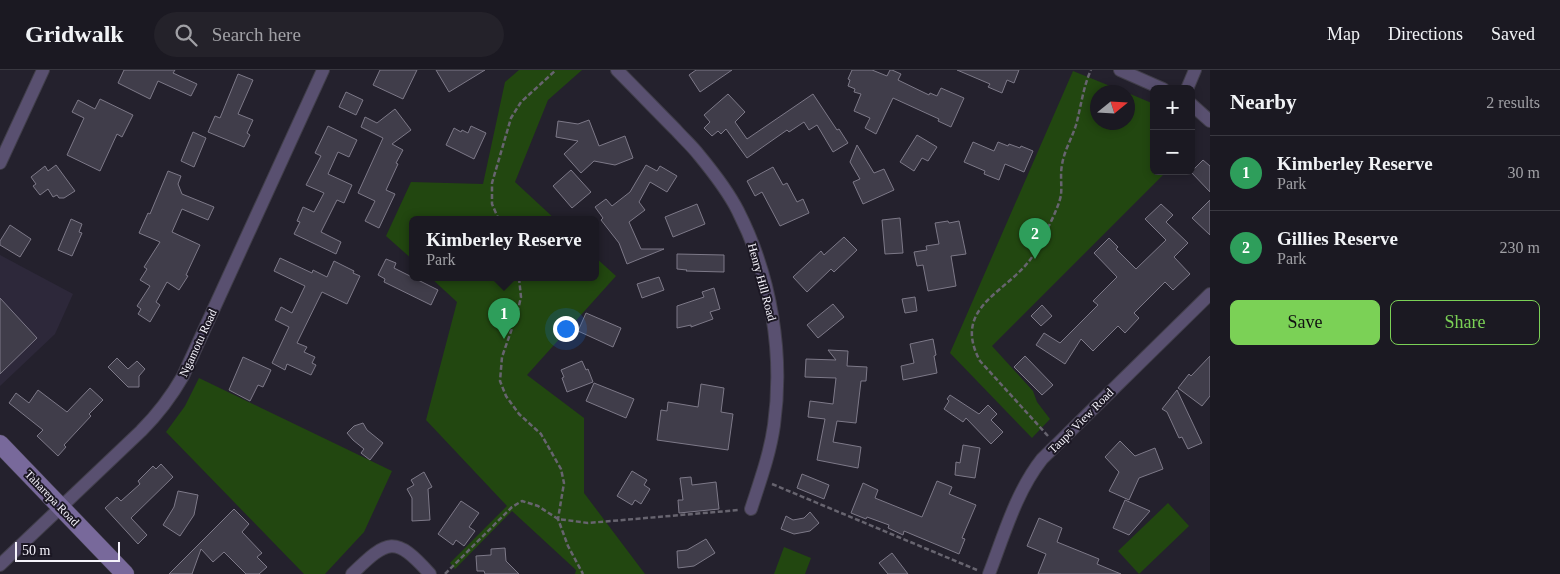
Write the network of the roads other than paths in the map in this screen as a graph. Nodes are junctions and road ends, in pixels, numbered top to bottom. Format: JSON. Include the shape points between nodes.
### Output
{"nodes":[{"id":1,"x":323,"y":70,"type":"edge"},
{"id":2,"x":617,"y":70,"type":"edge"},
{"id":3,"x":1120,"y":70,"type":"edge"},
{"id":4,"x":1196,"y":70,"type":"edge"},
{"id":5,"x":39,"y":71,"type":"edge"},
{"id":6,"x":1154,"y":85,"type":"edge"},
{"id":7,"x":1190,"y":85,"type":"edge"},
{"id":8,"x":1195,"y":108,"type":"edge"},
{"id":9,"x":1210,"y":121,"type":"edge"},
{"id":10,"x":0,"y":164,"type":"edge"},
{"id":11,"x":1210,"y":294,"type":"edge"},
{"id":12,"x":0,"y":444,"type":"edge"},
{"id":13,"x":61,"y":507,"type":"junction"},
{"id":14,"x":751,"y":509,"type":"road end"},
{"id":15,"x":0,"y":565,"type":"edge"},
{"id":16,"x":125,"y":574,"type":"edge"},
{"id":17,"x":352,"y":574,"type":"edge"},
{"id":18,"x":430,"y":574,"type":"edge"},
{"id":19,"x":987,"y":574,"type":"edge"}],
"edges":[{"from":1,"to":13,"type":"street","name":"Ngamotu Road","via":[[172,396],[147,426]]},
{"from":2,"to":14,"type":"street","name":"Henry Hill Road","via":[[698,154],[737,209],[761,271],[778,364],[774,425],[766,464]]},
{"from":3,"to":6,"type":"street"},
{"from":4,"to":7,"type":"street"},
{"from":5,"to":10,"type":"street"},
{"from":8,"to":9,"type":"street"},
{"from":11,"to":19,"type":"street","name":"Taupō View Road","via":[[1032,472]]},
{"from":12,"to":13,"type":"street","name":"Taharepa Road"},
{"from":13,"to":15,"type":"street","name":"Ngamotu Road"},
{"from":13,"to":16,"type":"street","name":"Taharepa Road"},
{"from":17,"to":18,"type":"street","via":[[370,556],[392,545],[414,556]]}]}
